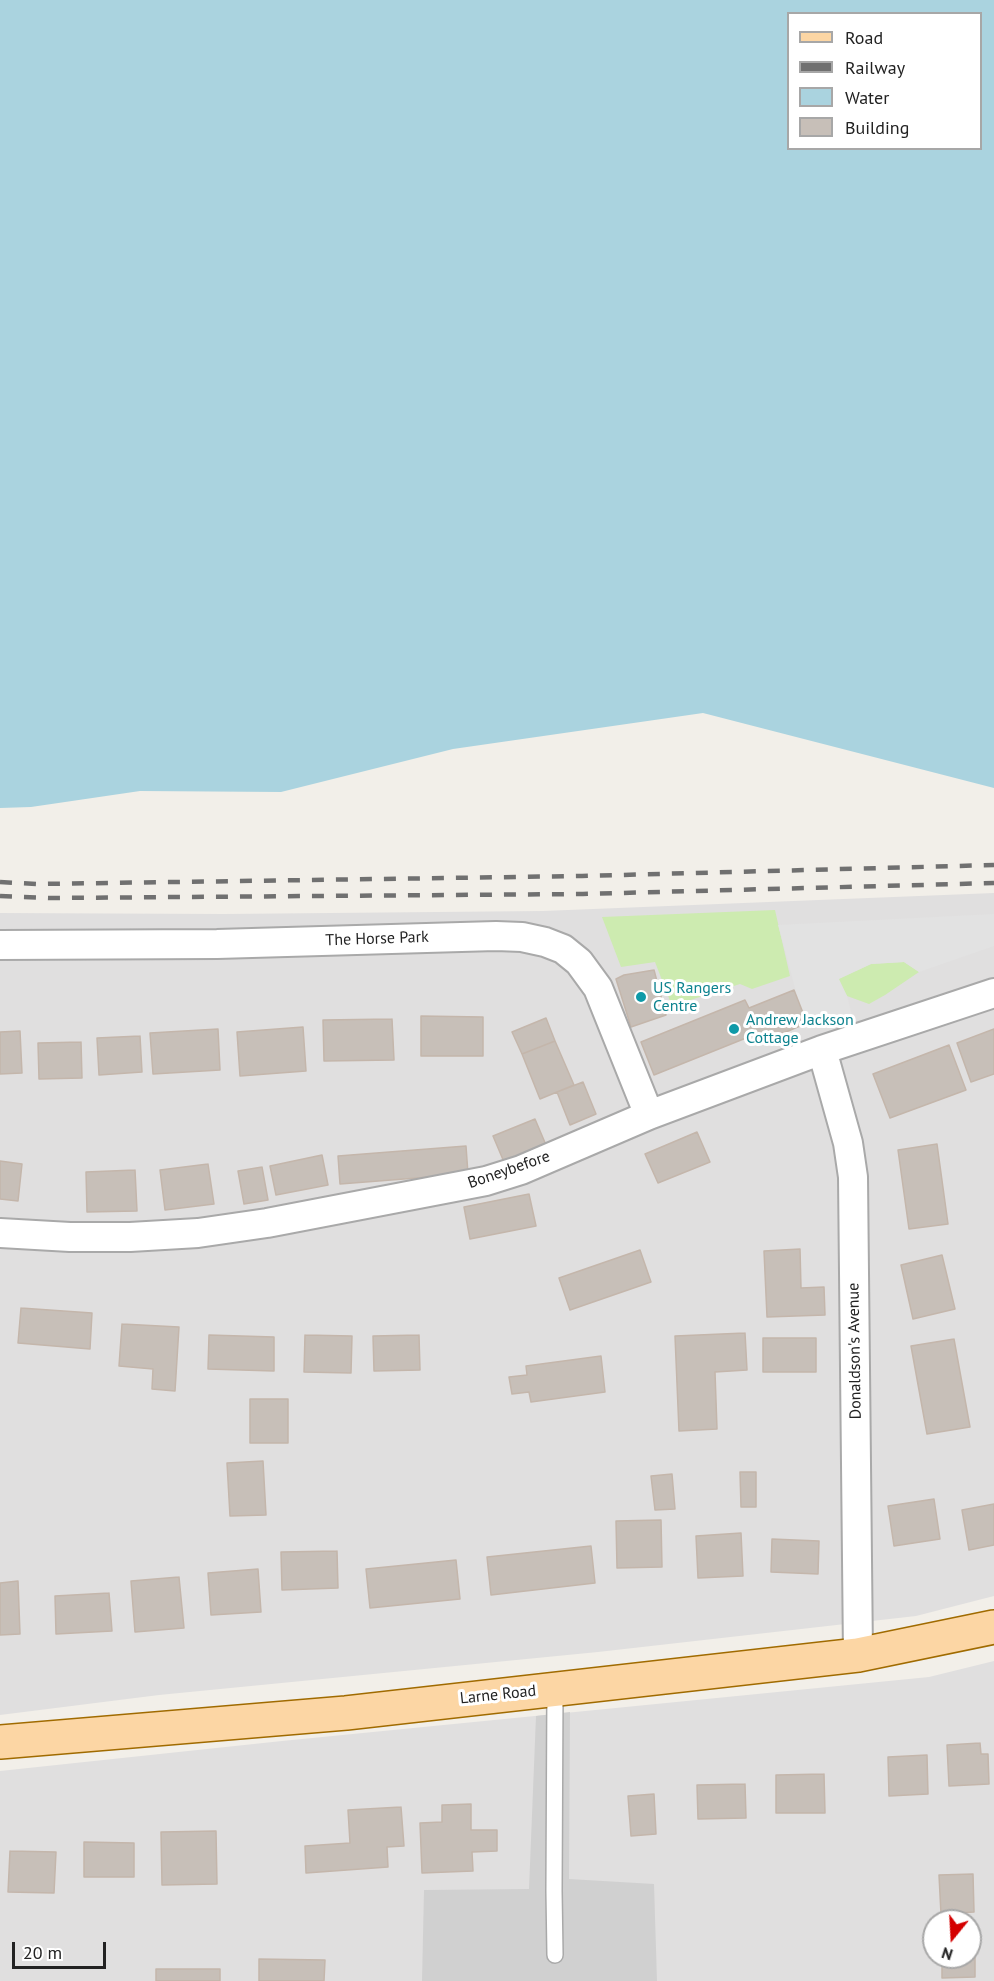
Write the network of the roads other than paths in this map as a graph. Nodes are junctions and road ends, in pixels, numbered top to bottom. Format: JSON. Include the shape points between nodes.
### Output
{"nodes":[{"id":1,"x":0,"y":945,"type":"edge"},
{"id":2,"x":994,"y":993,"type":"edge"},
{"id":3,"x":822,"y":1050,"type":"junction"},
{"id":4,"x":649,"y":1115,"type":"junction"},
{"id":5,"x":0,"y":1233,"type":"edge"},
{"id":6,"x":994,"y":1627,"type":"edge"},
{"id":7,"x":858,"y":1655,"type":"junction"},
{"id":8,"x":555,"y":1689,"type":"junction"},
{"id":9,"x":0,"y":1742,"type":"edge"},
{"id":10,"x":555,"y":1954,"type":"dead end"}],
"edges":[{"from":1,"to":4,"type":"street","name":"The Horse Park","via":[[496,936],[545,942],[563,948],[598,988]]},
{"from":2,"to":3,"type":"street","name":"Boneybefore"},
{"from":3,"to":4,"type":"street","name":"Boneybefore"},
{"from":3,"to":7,"type":"street","name":"Donaldson's Avenue","via":[[848,1143],[853,1177]]},
{"from":4,"to":5,"type":"street","name":"Boneybefore","via":[[503,1176],[340,1210],[267,1223],[130,1237]]},
{"from":6,"to":7,"type":"main road","name":"Larne Road"},
{"from":7,"to":8,"type":"main road","name":"Larne Road"},
{"from":8,"to":9,"type":"main road","name":"Larne Road","via":[[346,1713]]},
{"from":8,"to":10,"type":"lane"}]}
